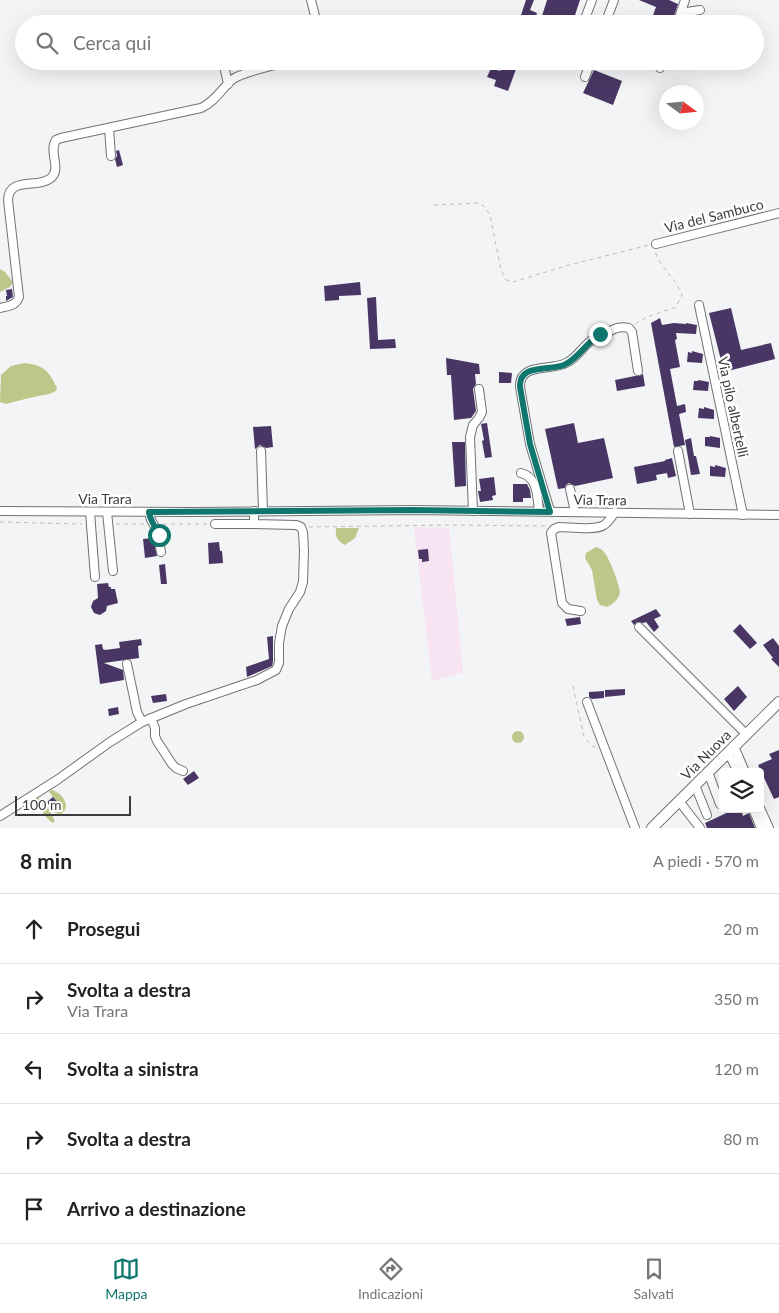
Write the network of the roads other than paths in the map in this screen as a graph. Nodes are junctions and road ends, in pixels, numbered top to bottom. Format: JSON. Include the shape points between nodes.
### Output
{"nodes":[{"id":1,"x":311,"y":0,"type":"edge"},
{"id":2,"x":592,"y":0,"type":"edge"},
{"id":3,"x":614,"y":0,"type":"edge"},
{"id":4,"x":685,"y":0,"type":"edge"},
{"id":5,"x":700,"y":10,"type":"dead end"},
{"id":6,"x":681,"y":11,"type":"junction"},
{"id":7,"x":315,"y":15,"type":"edge"},
{"id":8,"x":586,"y":15,"type":"edge"},
{"id":9,"x":608,"y":15,"type":"edge"},
{"id":10,"x":680,"y":15,"type":"edge"},
{"id":11,"x":225,"y":70,"type":"edge"},
{"id":12,"x":259,"y":70,"type":"edge"},
{"id":13,"x":588,"y":70,"type":"edge"},
{"id":14,"x":585,"y":77,"type":"dead end"},
{"id":15,"x":228,"y":84,"type":"junction"},
{"id":16,"x":109,"y":128,"type":"junction"},
{"id":17,"x":111,"y":156,"type":"dead end"},
{"id":18,"x":779,"y":213,"type":"edge"},
{"id":19,"x":656,"y":244,"type":"road end"},
{"id":20,"x":699,"y":305,"type":"dead end"},
{"id":21,"x":0,"y":308,"type":"edge"},
{"id":22,"x":638,"y":371,"type":"dead end"},
{"id":23,"x":480,"y":389,"type":"dead end"},
{"id":24,"x":261,"y":451,"type":"dead end"},
{"id":25,"x":678,"y":451,"type":"dead end"},
{"id":26,"x":521,"y":473,"type":"dead end"},
{"id":27,"x":570,"y":488,"type":"dead end"},
{"id":28,"x":0,"y":511,"type":"edge"},
{"id":29,"x":263,"y":511,"type":"junction"},
{"id":30,"x":473,"y":511,"type":"junction"},
{"id":31,"x":540,"y":511,"type":"junction"},
{"id":32,"x":90,"y":512,"type":"junction"},
{"id":33,"x":107,"y":512,"type":"junction"},
{"id":34,"x":149,"y":512,"type":"junction"},
{"id":35,"x":254,"y":512,"type":"junction"},
{"id":36,"x":550,"y":512,"type":"junction"},
{"id":37,"x":575,"y":512,"type":"junction"},
{"id":38,"x":615,"y":512,"type":"junction"},
{"id":39,"x":690,"y":514,"type":"junction"},
{"id":40,"x":743,"y":515,"type":"junction"},
{"id":41,"x":779,"y":515,"type":"edge"},
{"id":42,"x":215,"y":524,"type":"dead end"},
{"id":43,"x":254,"y":524,"type":"junction"},
{"id":44,"x":161,"y":552,"type":"dead end"},
{"id":45,"x":114,"y":571,"type":"dead end"},
{"id":46,"x":95,"y":577,"type":"dead end"},
{"id":47,"x":581,"y":611,"type":"dead end"},
{"id":48,"x":639,"y":627,"type":"dead end"},
{"id":49,"x":127,"y":664,"type":"dead end"},
{"id":50,"x":587,"y":702,"type":"dead end"},
{"id":51,"x":779,"y":702,"type":"edge"},
{"id":52,"x":151,"y":718,"type":"junction"},
{"id":53,"x":142,"y":722,"type":"junction"},
{"id":54,"x":746,"y":734,"type":"junction"},
{"id":55,"x":730,"y":750,"type":"junction"},
{"id":56,"x":736,"y":768,"type":"edge"},
{"id":57,"x":742,"y":768,"type":"edge"},
{"id":58,"x":183,"y":771,"type":"dead end"},
{"id":59,"x":708,"y":772,"type":"junction"},
{"id":60,"x":695,"y":785,"type":"junction"},
{"id":61,"x":680,"y":801,"type":"junction"},
{"id":62,"x":719,"y":801,"type":"edge"},
{"id":63,"x":755,"y":813,"type":"edge"},
{"id":64,"x":762,"y":813,"type":"edge"},
{"id":65,"x":707,"y":815,"type":"dead end"},
{"id":66,"x":0,"y":816,"type":"edge"},
{"id":67,"x":634,"y":828,"type":"edge"},
{"id":68,"x":652,"y":828,"type":"edge"},
{"id":69,"x":700,"y":828,"type":"edge"},
{"id":70,"x":761,"y":828,"type":"edge"},
{"id":71,"x":769,"y":828,"type":"edge"}],
"edges":[{"from":1,"to":7,"type":"street"},
{"from":2,"to":8,"type":"street"},
{"from":3,"to":9,"type":"street"},
{"from":4,"to":6,"type":"street"},
{"from":5,"to":6,"type":"street"},
{"from":6,"to":10,"type":"street"},
{"from":11,"to":15,"type":"street"},
{"from":12,"to":15,"type":"street","via":[[236,77]]},
{"from":13,"to":14,"type":"street"},
{"from":15,"to":16,"type":"street","via":[[212,102],[201,108]]},
{"from":16,"to":17,"type":"street"},
{"from":16,"to":21,"type":"street","via":[[56,140],[53,148],[54,175],[46,181],[17,186],[10,191],[8,200],[19,295],[13,305]]},
{"from":18,"to":19,"type":"street","name":"Via del Sambuco"},
{"from":20,"to":40,"type":"street","name":"Via pilo albertelli"},
{"from":22,"to":36,"type":"street","via":[[632,335],[628,328],[621,327],[600,334],[564,365],[524,373],[520,387],[527,432]]},
{"from":23,"to":30,"type":"street","via":[[482,412],[470,437]]},
{"from":24,"to":29,"type":"street"},
{"from":25,"to":39,"type":"street"},
{"from":26,"to":31,"type":"street","via":[[534,483]]},
{"from":27,"to":37,"type":"street"},
{"from":28,"to":32,"type":"street","name":"Via Trara"},
{"from":29,"to":30,"type":"street","name":"Via Trara"},
{"from":29,"to":35,"type":"street","name":"Via Trara"},
{"from":30,"to":31,"type":"street","name":"Via Trara"},
{"from":31,"to":36,"type":"street","name":"Via Trara"},
{"from":32,"to":33,"type":"street","name":"Via Trara"},
{"from":32,"to":46,"type":"street"},
{"from":33,"to":34,"type":"street","name":"Via Trara"},
{"from":33,"to":45,"type":"street"},
{"from":34,"to":35,"type":"street","name":"Via Trara"},
{"from":34,"to":44,"type":"street","via":[[158,533]]},
{"from":35,"to":43,"type":"street"},
{"from":36,"to":37,"type":"street","name":"Via Trara"},
{"from":37,"to":38,"type":"street","name":"Via Trara"},
{"from":38,"to":39,"type":"street","name":"Via Trara"},
{"from":38,"to":47,"type":"street","via":[[602,526],[558,527],[551,535],[562,601],[568,609]]},
{"from":39,"to":40,"type":"street","name":"Via Trara"},
{"from":40,"to":41,"type":"street","name":"Via Trara"},
{"from":42,"to":43,"type":"street"},
{"from":43,"to":52,"type":"street","via":[[294,525],[301,527],[304,534],[303,582],[281,630],[277,669],[257,680]]},
{"from":48,"to":54,"type":"street"},
{"from":49,"to":53,"type":"street"},
{"from":50,"to":67,"type":"street"},
{"from":51,"to":54,"type":"main road","name":"Via Nuova"},
{"from":52,"to":53,"type":"street"},
{"from":52,"to":58,"type":"street","via":[[157,741],[174,766]]},
{"from":53,"to":66,"type":"street"},
{"from":54,"to":55,"type":"main road","name":"Via Nuova"},
{"from":55,"to":56,"type":"street"},
{"from":55,"to":57,"type":"street"},
{"from":55,"to":59,"type":"main road","name":"Via Nuova"},
{"from":59,"to":60,"type":"main road","name":"Via Nuova"},
{"from":59,"to":62,"type":"street"},
{"from":60,"to":61,"type":"main road","name":"Via Nuova"},
{"from":60,"to":65,"type":"street"},
{"from":61,"to":68,"type":"main road","name":"Via Nuova"},
{"from":61,"to":69,"type":"street"},
{"from":63,"to":70,"type":"street"},
{"from":64,"to":71,"type":"street"}]}
